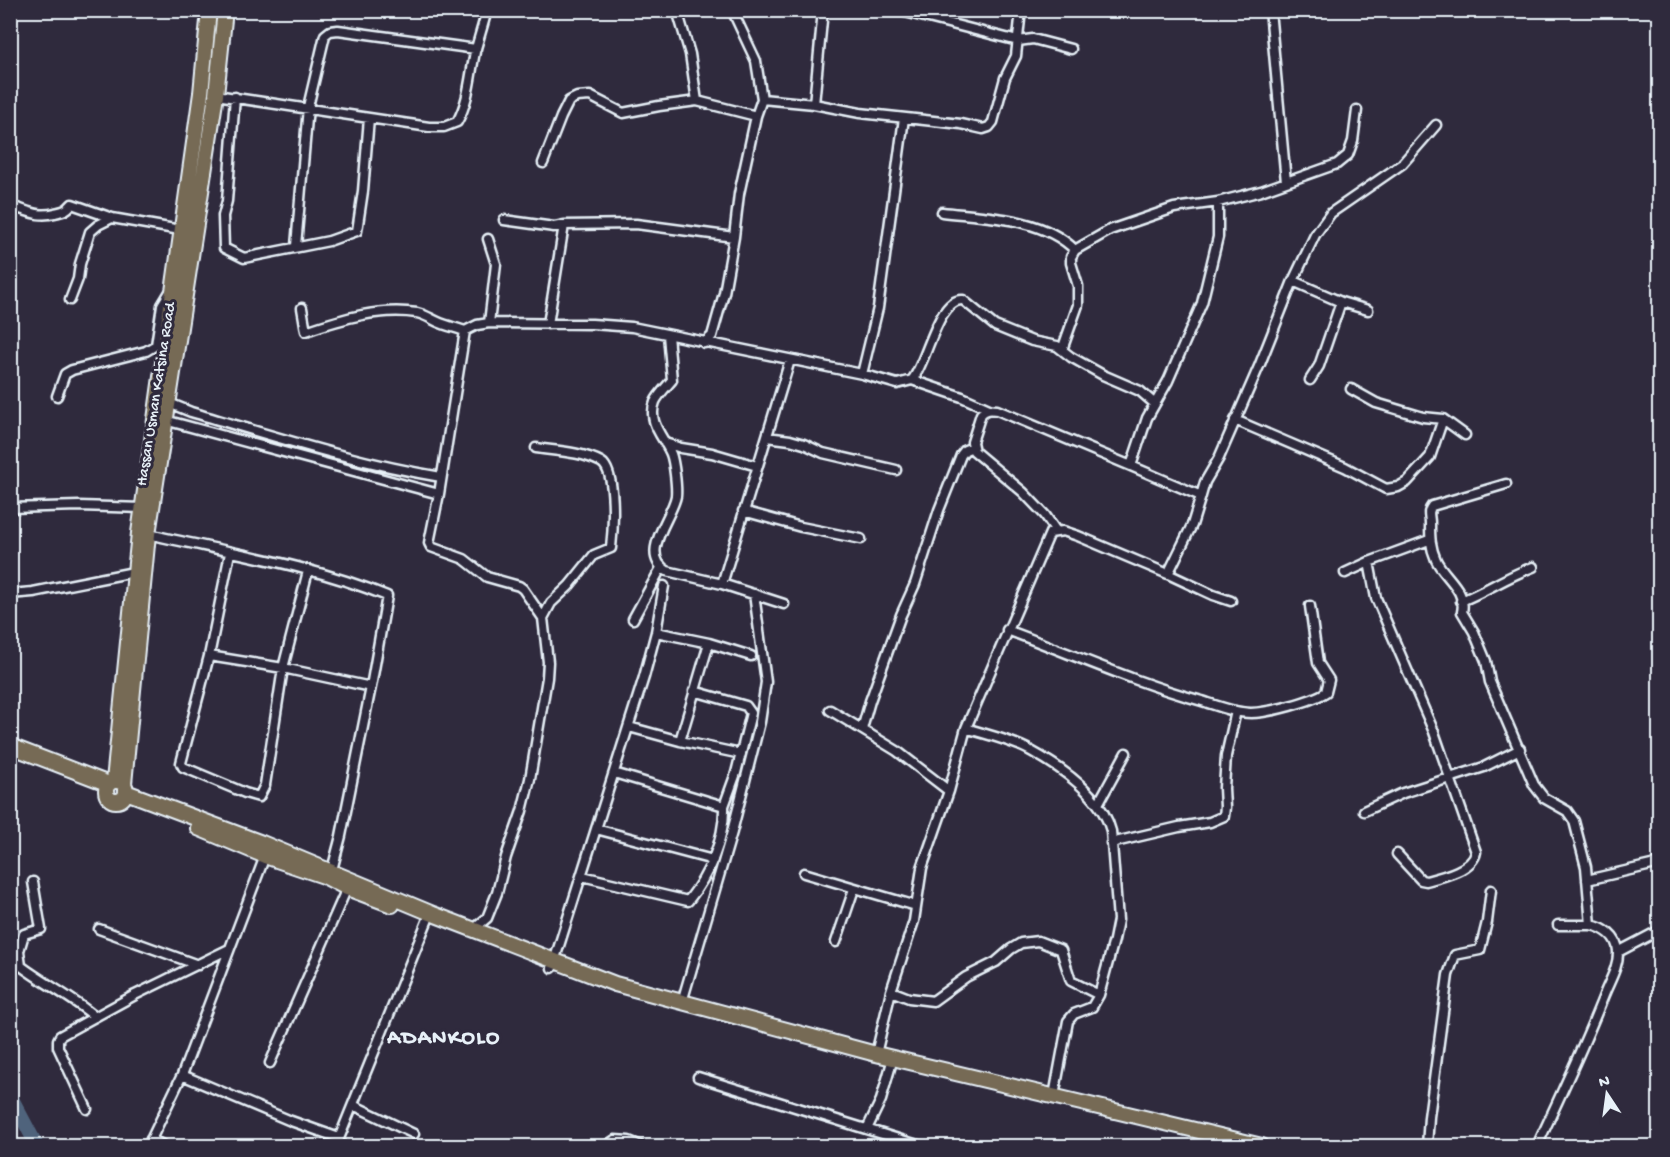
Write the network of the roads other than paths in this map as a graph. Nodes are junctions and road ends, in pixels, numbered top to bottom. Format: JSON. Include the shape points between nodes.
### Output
{"nodes":[{"id":1,"x":209,"y":10,"type":"edge"},
{"id":2,"x":225,"y":10,"type":"edge"},
{"id":3,"x":487,"y":10,"type":"edge"},
{"id":4,"x":677,"y":10,"type":"edge"},
{"id":5,"x":732,"y":10,"type":"edge"},
{"id":6,"x":823,"y":10,"type":"edge"},
{"id":7,"x":897,"y":10,"type":"edge"},
{"id":8,"x":1021,"y":10,"type":"edge"},
{"id":9,"x":1270,"y":10,"type":"edge"},
{"id":10,"x":1018,"y":41,"type":"junction"},
{"id":11,"x":476,"y":49,"type":"junction"},
{"id":12,"x":1071,"y":49,"type":"dead end"},
{"id":13,"x":216,"y":94,"type":"junction"},
{"id":14,"x":235,"y":97,"type":"junction"},
{"id":15,"x":762,"y":99,"type":"junction"},
{"id":16,"x":697,"y":101,"type":"junction"},
{"id":17,"x":814,"y":104,"type":"junction"},
{"id":18,"x":308,"y":107,"type":"junction"},
{"id":19,"x":1357,"y":110,"type":"dead end"},
{"id":20,"x":756,"y":116,"type":"junction"},
{"id":21,"x":369,"y":118,"type":"junction"},
{"id":22,"x":904,"y":118,"type":"junction"},
{"id":23,"x":1436,"y":125,"type":"dead end"},
{"id":24,"x":543,"y":163,"type":"dead end"},
{"id":25,"x":1287,"y":182,"type":"junction"},
{"id":26,"x":1218,"y":202,"type":"junction"},
{"id":27,"x":10,"y":206,"type":"edge"},
{"id":28,"x":942,"y":212,"type":"dead end"},
{"id":29,"x":112,"y":218,"type":"junction"},
{"id":30,"x":504,"y":220,"type":"dead end"},
{"id":31,"x":564,"y":225,"type":"junction"},
{"id":32,"x":189,"y":232,"type":"junction"},
{"id":33,"x":734,"y":237,"type":"junction"},
{"id":34,"x":488,"y":239,"type":"dead end"},
{"id":35,"x":296,"y":246,"type":"junction"},
{"id":36,"x":1075,"y":250,"type":"junction"},
{"id":37,"x":1293,"y":281,"type":"junction"},
{"id":38,"x":175,"y":285,"type":"junction"},
{"id":39,"x":70,"y":300,"type":"dead end"},
{"id":40,"x":1341,"y":302,"type":"junction"},
{"id":41,"x":302,"y":308,"type":"dead end"},
{"id":42,"x":1368,"y":310,"type":"dead end"},
{"id":43,"x":489,"y":323,"type":"junction"},
{"id":44,"x":548,"y":324,"type":"junction"},
{"id":45,"x":465,"y":331,"type":"junction"},
{"id":46,"x":668,"y":335,"type":"junction"},
{"id":47,"x":704,"y":343,"type":"junction"},
{"id":48,"x":1062,"y":350,"type":"junction"},
{"id":49,"x":790,"y":360,"type":"junction"},
{"id":50,"x":862,"y":374,"type":"junction"},
{"id":51,"x":912,"y":380,"type":"junction"},
{"id":52,"x":1310,"y":380,"type":"dead end"},
{"id":53,"x":1352,"y":389,"type":"dead end"},
{"id":54,"x":57,"y":396,"type":"dead end"},
{"id":55,"x":164,"y":404,"type":"junction"},
{"id":56,"x":1155,"y":404,"type":"junction"},
{"id":57,"x":989,"y":409,"type":"junction"},
{"id":58,"x":162,"y":419,"type":"junction"},
{"id":59,"x":1443,"y":419,"type":"junction"},
{"id":60,"x":1235,"y":420,"type":"junction"},
{"id":61,"x":1465,"y":435,"type":"dead end"},
{"id":62,"x":767,"y":437,"type":"junction"},
{"id":63,"x":664,"y":442,"type":"junction"},
{"id":64,"x":973,"y":447,"type":"junction"},
{"id":65,"x":536,"y":448,"type":"dead end"},
{"id":66,"x":757,"y":466,"type":"junction"},
{"id":67,"x":1131,"y":466,"type":"junction"},
{"id":68,"x":896,"y":470,"type":"dead end"},
{"id":69,"x":441,"y":477,"type":"junction"},
{"id":70,"x":1506,"y":484,"type":"dead end"},
{"id":71,"x":439,"y":494,"type":"junction"},
{"id":72,"x":1201,"y":496,"type":"junction"},
{"id":73,"x":10,"y":508,"type":"edge"},
{"id":74,"x":143,"y":508,"type":"junction"},
{"id":75,"x":743,"y":511,"type":"junction"},
{"id":76,"x":1056,"y":531,"type":"junction"},
{"id":77,"x":148,"y":534,"type":"junction"},
{"id":78,"x":861,"y":539,"type":"dead end"},
{"id":79,"x":1429,"y":540,"type":"junction"},
{"id":80,"x":230,"y":553,"type":"junction"},
{"id":81,"x":1369,"y":562,"type":"junction"},
{"id":82,"x":1533,"y":567,"type":"dead end"},
{"id":83,"x":661,"y":568,"type":"junction"},
{"id":84,"x":308,"y":571,"type":"junction"},
{"id":85,"x":134,"y":572,"type":"junction"},
{"id":86,"x":1345,"y":573,"type":"dead end"},
{"id":87,"x":1168,"y":574,"type":"junction"},
{"id":88,"x":722,"y":584,"type":"junction"},
{"id":89,"x":664,"y":586,"type":"dead end"},
{"id":90,"x":10,"y":594,"type":"edge"},
{"id":91,"x":753,"y":594,"type":"junction"},
{"id":92,"x":1231,"y":601,"type":"dead end"},
{"id":93,"x":1461,"y":601,"type":"junction"},
{"id":94,"x":784,"y":604,"type":"dead end"},
{"id":95,"x":1310,"y":606,"type":"dead end"},
{"id":96,"x":543,"y":618,"type":"junction"},
{"id":97,"x":633,"y":619,"type":"dead end"},
{"id":98,"x":1007,"y":630,"type":"junction"},
{"id":99,"x":656,"y":632,"type":"junction"},
{"id":100,"x":709,"y":643,"type":"junction"},
{"id":101,"x":209,"y":656,"type":"junction"},
{"id":102,"x":751,"y":656,"type":"dead end"},
{"id":103,"x":283,"y":668,"type":"junction"},
{"id":104,"x":371,"y":687,"type":"junction"},
{"id":105,"x":694,"y":691,"type":"junction"},
{"id":106,"x":830,"y":710,"type":"dead end"},
{"id":107,"x":1236,"y":711,"type":"junction"},
{"id":108,"x":629,"y":727,"type":"junction"},
{"id":109,"x":966,"y":728,"type":"junction"},
{"id":110,"x":862,"y":729,"type":"junction"},
{"id":111,"x":680,"y":741,"type":"junction"},
{"id":112,"x":10,"y":746,"type":"edge"},
{"id":113,"x":1520,"y":749,"type":"junction"},
{"id":114,"x":1126,"y":753,"type":"dead end"},
{"id":115,"x":741,"y":754,"type":"junction"},
{"id":116,"x":10,"y":756,"type":"edge"},
{"id":117,"x":614,"y":773,"type":"junction"},
{"id":118,"x":1451,"y":779,"type":"junction"},
{"id":119,"x":117,"y":788,"type":"junction"},
{"id":120,"x":949,"y":791,"type":"junction"},
{"id":121,"x":1098,"y":804,"type":"junction"},
{"id":122,"x":724,"y":807,"type":"junction"},
{"id":123,"x":1364,"y":811,"type":"dead end"},
{"id":124,"x":597,"y":829,"type":"junction"},
{"id":125,"x":1111,"y":843,"type":"junction"},
{"id":126,"x":1397,"y":855,"type":"dead end"},
{"id":127,"x":265,"y":856,"type":"junction"},
{"id":128,"x":713,"y":860,"type":"junction"},
{"id":129,"x":1659,"y":863,"type":"edge"},
{"id":130,"x":332,"y":870,"type":"junction"},
{"id":131,"x":804,"y":873,"type":"dead end"},
{"id":132,"x":582,"y":876,"type":"junction"},
{"id":133,"x":1587,"y":880,"type":"junction"},
{"id":134,"x":33,"y":882,"type":"dead end"},
{"id":135,"x":347,"y":888,"type":"junction"},
{"id":136,"x":854,"y":889,"type":"junction"},
{"id":137,"x":1491,"y":890,"type":"dead end"},
{"id":138,"x":916,"y":906,"type":"junction"},
{"id":139,"x":428,"y":919,"type":"junction"},
{"id":140,"x":1591,"y":925,"type":"junction"},
{"id":141,"x":1558,"y":926,"type":"dead end"},
{"id":142,"x":99,"y":929,"type":"dead end"},
{"id":143,"x":474,"y":929,"type":"junction"},
{"id":144,"x":1659,"y":930,"type":"edge"},
{"id":145,"x":836,"y":942,"type":"dead end"},
{"id":146,"x":229,"y":949,"type":"junction"},
{"id":147,"x":1618,"y":952,"type":"junction"},
{"id":148,"x":10,"y":957,"type":"edge"},
{"id":149,"x":554,"y":964,"type":"junction"},
{"id":150,"x":198,"y":965,"type":"junction"},
{"id":151,"x":21,"y":966,"type":"junction"},
{"id":152,"x":891,"y":991,"type":"junction"},
{"id":153,"x":1099,"y":995,"type":"junction"},
{"id":154,"x":682,"y":1002,"type":"junction"},
{"id":155,"x":95,"y":1017,"type":"junction"},
{"id":156,"x":876,"y":1054,"type":"junction"},
{"id":157,"x":270,"y":1063,"type":"dead end"},
{"id":158,"x":891,"y":1065,"type":"junction"},
{"id":159,"x":182,"y":1076,"type":"junction"},
{"id":160,"x":698,"y":1077,"type":"dead end"},
{"id":161,"x":1054,"y":1096,"type":"junction"},
{"id":162,"x":353,"y":1105,"type":"junction"},
{"id":163,"x":87,"y":1109,"type":"dead end"},
{"id":164,"x":867,"y":1129,"type":"junction"},
{"id":165,"x":414,"y":1134,"type":"dead end"},
{"id":166,"x":337,"y":1142,"type":"edge"},
{"id":167,"x":149,"y":1143,"type":"edge"},
{"id":168,"x":164,"y":1146,"type":"edge"},
{"id":169,"x":606,"y":1146,"type":"edge"},
{"id":170,"x":641,"y":1146,"type":"edge"},
{"id":171,"x":921,"y":1146,"type":"edge"},
{"id":172,"x":1225,"y":1146,"type":"edge"},
{"id":173,"x":1262,"y":1146,"type":"edge"},
{"id":174,"x":1427,"y":1146,"type":"edge"},
{"id":175,"x":1536,"y":1146,"type":"edge"}],
"edges":[{"from":1,"to":32,"type":"main road","name":"Hassan Usman Katsina Road"},
{"from":2,"to":13,"type":"main road","name":"Hassan Usman Katsina Road"},
{"from":3,"to":11,"type":"street"},
{"from":4,"to":16,"type":"street","via":[[690,54]]},
{"from":5,"to":15,"type":"street","via":[[756,61]]},
{"from":6,"to":17,"type":"street"},
{"from":7,"to":10,"type":"street"},
{"from":8,"to":10,"type":"street"},
{"from":9,"to":25,"type":"street"},
{"from":10,"to":12,"type":"street","via":[[1033,39]]},
{"from":10,"to":22,"type":"street","via":[[989,127]]},
{"from":11,"to":18,"type":"street","via":[[330,31],[325,35]]},
{"from":11,"to":21,"type":"street","via":[[464,110],[457,122],[429,127]]},
{"from":13,"to":14,"type":"street"},
{"from":13,"to":32,"type":"main road","name":"Hassan Usman Katsina Road"},
{"from":14,"to":18,"type":"street"},
{"from":14,"to":35,"type":"street","via":[[223,216],[224,248],[244,258]]},
{"from":15,"to":17,"type":"street"},
{"from":15,"to":20,"type":"street"},
{"from":16,"to":20,"type":"street"},
{"from":16,"to":24,"type":"street","via":[[623,113],[590,96],[577,97],[569,101]]},
{"from":17,"to":22,"type":"street"},
{"from":18,"to":21,"type":"street"},
{"from":18,"to":35,"type":"street"},
{"from":19,"to":25,"type":"street","via":[[1348,155],[1337,164]]},
{"from":20,"to":33,"type":"street"},
{"from":21,"to":35,"type":"street","via":[[357,231],[329,241]]},
{"from":22,"to":50,"type":"street","via":[[878,308]]},
{"from":23,"to":37,"type":"street","via":[[1402,164],[1331,213],[1315,235]]},
{"from":25,"to":26,"type":"street"},
{"from":26,"to":36,"type":"street","via":[[1174,208],[1110,230]]},
{"from":26,"to":56,"type":"street","via":[[1218,237],[1202,303]]},
{"from":27,"to":29,"type":"street","via":[[46,216],[66,211],[72,204]]},
{"from":28,"to":36,"type":"street","via":[[1037,227],[1065,240]]},
{"from":29,"to":32,"type":"street"},
{"from":29,"to":39,"type":"street","via":[[90,232]]},
{"from":30,"to":31,"type":"street"},
{"from":31,"to":33,"type":"street","via":[[636,224]]},
{"from":31,"to":44,"type":"street"},
{"from":32,"to":38,"type":"main road","name":"Hassan Usman Katsina Road"},
{"from":32,"to":55,"type":"main road","name":"Hassan Usman Katsina Road"},
{"from":33,"to":47,"type":"street","via":[[712,336]]},
{"from":34,"to":43,"type":"street","via":[[496,264]]},
{"from":36,"to":48,"type":"street","via":[[1071,263],[1078,286],[1078,305]]},
{"from":37,"to":40,"type":"street"},
{"from":37,"to":60,"type":"street"},
{"from":38,"to":54,"type":"street","via":[[162,305],[156,345],[72,370],[65,374]]},
{"from":38,"to":55,"type":"main road","name":"Hassan Usman Katsina Road"},
{"from":40,"to":42,"type":"street"},
{"from":40,"to":52,"type":"street"},
{"from":41,"to":45,"type":"street","via":[[306,331],[369,314],[399,313],[429,316]]},
{"from":43,"to":44,"type":"street"},
{"from":43,"to":45,"type":"street"},
{"from":44,"to":46,"type":"street","via":[[632,327]]},
{"from":45,"to":69,"type":"street"},
{"from":46,"to":47,"type":"street"},
{"from":46,"to":63,"type":"street","via":[[672,380],[655,402],[653,422]]},
{"from":47,"to":49,"type":"street"},
{"from":48,"to":51,"type":"street","via":[[995,327],[958,299],[952,302],[931,336],[918,374]]},
{"from":48,"to":56,"type":"street","via":[[1103,375],[1140,391]]},
{"from":49,"to":50,"type":"street"},
{"from":49,"to":62,"type":"street"},
{"from":50,"to":51,"type":"street","via":[[897,384]]},
{"from":51,"to":57,"type":"street"},
{"from":53,"to":59,"type":"street","via":[[1376,403]]},
{"from":55,"to":58,"type":"main road","name":"Hassan Usman Katsina Road"},
{"from":55,"to":69,"type":"street","via":[[388,468]]},
{"from":56,"to":67,"type":"street"},
{"from":57,"to":64,"type":"street","via":[[981,414]]},
{"from":57,"to":67,"type":"street"},
{"from":58,"to":71,"type":"street"},
{"from":58,"to":74,"type":"main road","name":"Hassan Usman Katsina Road"},
{"from":58,"to":77,"type":"main road","name":"Hassan Usman Katsina Road"},
{"from":59,"to":60,"type":"street","via":[[1425,464],[1407,482],[1386,489]]},
{"from":59,"to":61,"type":"street"},
{"from":60,"to":72,"type":"street"},
{"from":62,"to":66,"type":"street"},
{"from":62,"to":68,"type":"street"},
{"from":63,"to":66,"type":"street"},
{"from":63,"to":83,"type":"street","via":[[671,454],[676,494],[657,541],[656,559]]},
{"from":64,"to":76,"type":"street","via":[[977,455],[1023,492]]},
{"from":64,"to":110,"type":"street","via":[[961,455],[939,510]]},
{"from":65,"to":96,"type":"street","via":[[602,463],[609,471],[614,521],[611,548],[594,555],[550,603]]},
{"from":66,"to":75,"type":"street"},
{"from":67,"to":72,"type":"street"},
{"from":69,"to":71,"type":"street"},
{"from":70,"to":79,"type":"street","via":[[1432,506]]},
{"from":71,"to":96,"type":"street","via":[[429,537],[431,547],[464,558],[487,577],[519,586]]},
{"from":72,"to":87,"type":"street","via":[[1192,525]]},
{"from":73,"to":74,"type":"street"},
{"from":74,"to":85,"type":"main road","name":"Hassan Usman Katsina Road"},
{"from":75,"to":78,"type":"street"},
{"from":75,"to":88,"type":"street"},
{"from":76,"to":87,"type":"street","via":[[1078,536]]},
{"from":76,"to":98,"type":"street","via":[[1050,533]]},
{"from":77,"to":80,"type":"street"},
{"from":77,"to":119,"type":"main road","name":"Hassan Usman Katsina Road"},
{"from":79,"to":81,"type":"street"},
{"from":79,"to":93,"type":"street","via":[[1437,563],[1455,584]]},
{"from":80,"to":84,"type":"street"},
{"from":80,"to":101,"type":"street"},
{"from":81,"to":86,"type":"street"},
{"from":81,"to":118,"type":"street","via":[[1376,598]]},
{"from":82,"to":93,"type":"street"},
{"from":83,"to":88,"type":"street"},
{"from":83,"to":97,"type":"street"},
{"from":84,"to":103,"type":"street"},
{"from":84,"to":104,"type":"street","via":[[387,596]]},
{"from":85,"to":90,"type":"street"},
{"from":85,"to":119,"type":"main road","name":"Hassan Usman Katsina Road"},
{"from":87,"to":92,"type":"street"},
{"from":88,"to":91,"type":"street"},
{"from":89,"to":99,"type":"street"},
{"from":91,"to":94,"type":"street"},
{"from":91,"to":154,"type":"street","via":[[766,682],[760,722]]},
{"from":93,"to":113,"type":"street","via":[[1462,612],[1474,632],[1490,682]]},
{"from":95,"to":107,"type":"street","via":[[1318,663],[1329,680],[1326,692],[1252,713]]},
{"from":96,"to":143,"type":"street","via":[[548,669],[530,779],[497,893],[487,918]]},
{"from":98,"to":107,"type":"street","via":[[1169,692]]},
{"from":98,"to":109,"type":"street"},
{"from":99,"to":100,"type":"street"},
{"from":99,"to":108,"type":"street"},
{"from":100,"to":102,"type":"street"},
{"from":100,"to":105,"type":"street"},
{"from":101,"to":103,"type":"street"},
{"from":101,"to":103,"type":"street","via":[[181,763],[259,797],[265,785]]},
{"from":103,"to":104,"type":"street"},
{"from":104,"to":130,"type":"street"},
{"from":105,"to":111,"type":"street"},
{"from":105,"to":115,"type":"street","via":[[749,708],[752,713]]},
{"from":106,"to":110,"type":"street"},
{"from":107,"to":125,"type":"street","via":[[1226,756],[1224,816]]},
{"from":108,"to":111,"type":"street"},
{"from":108,"to":117,"type":"street"},
{"from":109,"to":120,"type":"street"},
{"from":109,"to":121,"type":"street","via":[[1030,750]]},
{"from":110,"to":120,"type":"street"},
{"from":111,"to":115,"type":"street"},
{"from":112,"to":119,"type":"main road"},
{"from":113,"to":118,"type":"street"},
{"from":113,"to":133,"type":"street","via":[[1534,785],[1574,821]]},
{"from":114,"to":121,"type":"street"},
{"from":115,"to":122,"type":"street"},
{"from":116,"to":119,"type":"main road"},
{"from":117,"to":122,"type":"street"},
{"from":117,"to":124,"type":"street"},
{"from":118,"to":123,"type":"street"},
{"from":118,"to":126,"type":"street","via":[[1475,845],[1475,859],[1456,871],[1426,881]]},
{"from":119,"to":127,"type":"main road"},
{"from":119,"to":130,"type":"main road"},
{"from":120,"to":138,"type":"street","via":[[922,868]]},
{"from":121,"to":125,"type":"street","via":[[1108,819]]},
{"from":122,"to":128,"type":"street"},
{"from":124,"to":128,"type":"street"},
{"from":124,"to":132,"type":"street"},
{"from":125,"to":153,"type":"street","via":[[1118,920]]},
{"from":127,"to":135,"type":"main road"},
{"from":127,"to":146,"type":"street"},
{"from":128,"to":132,"type":"street","via":[[687,901]]},
{"from":129,"to":133,"type":"street"},
{"from":130,"to":143,"type":"main road"},
{"from":131,"to":136,"type":"street"},
{"from":132,"to":149,"type":"street"},
{"from":133,"to":140,"type":"street"},
{"from":134,"to":151,"type":"street","via":[[41,929],[24,934],[19,951]]},
{"from":135,"to":139,"type":"main road"},
{"from":135,"to":157,"type":"street"},
{"from":136,"to":138,"type":"street"},
{"from":136,"to":145,"type":"street"},
{"from":137,"to":174,"type":"street","via":[[1480,950],[1455,955],[1448,975]]},
{"from":138,"to":152,"type":"street"},
{"from":139,"to":149,"type":"main road"},
{"from":139,"to":162,"type":"street"},
{"from":140,"to":141,"type":"street"},
{"from":140,"to":147,"type":"street","via":[[1610,933]]},
{"from":142,"to":150,"type":"street"},
{"from":143,"to":149,"type":"main road"},
{"from":144,"to":147,"type":"street"},
{"from":146,"to":150,"type":"street"},
{"from":146,"to":159,"type":"street"},
{"from":147,"to":175,"type":"street","via":[[1599,1008]]},
{"from":148,"to":151,"type":"street"},
{"from":149,"to":154,"type":"main road"},
{"from":149,"to":158,"type":"main road","via":[[613,990]]},
{"from":150,"to":155,"type":"street"},
{"from":151,"to":155,"type":"street"},
{"from":152,"to":153,"type":"street","via":[[909,998],[933,1000],[1017,945],[1030,941],[1061,950],[1071,981]]},
{"from":152,"to":156,"type":"street"},
{"from":153,"to":161,"type":"street","via":[[1092,1007],[1074,1014],[1068,1021]]},
{"from":154,"to":156,"type":"main road"},
{"from":155,"to":163,"type":"street","via":[[60,1036],[57,1047]]},
{"from":156,"to":161,"type":"main road"},
{"from":158,"to":164,"type":"street"},
{"from":158,"to":172,"type":"main road"},
{"from":159,"to":166,"type":"street"},
{"from":159,"to":167,"type":"street"},
{"from":160,"to":164,"type":"street"},
{"from":161,"to":173,"type":"main road"},
{"from":162,"to":165,"type":"street"},
{"from":162,"to":166,"type":"street"},
{"from":164,"to":171,"type":"street"},
{"from":167,"to":168,"type":"street"},
{"from":169,"to":170,"type":"street","via":[[615,1140]]}]}
